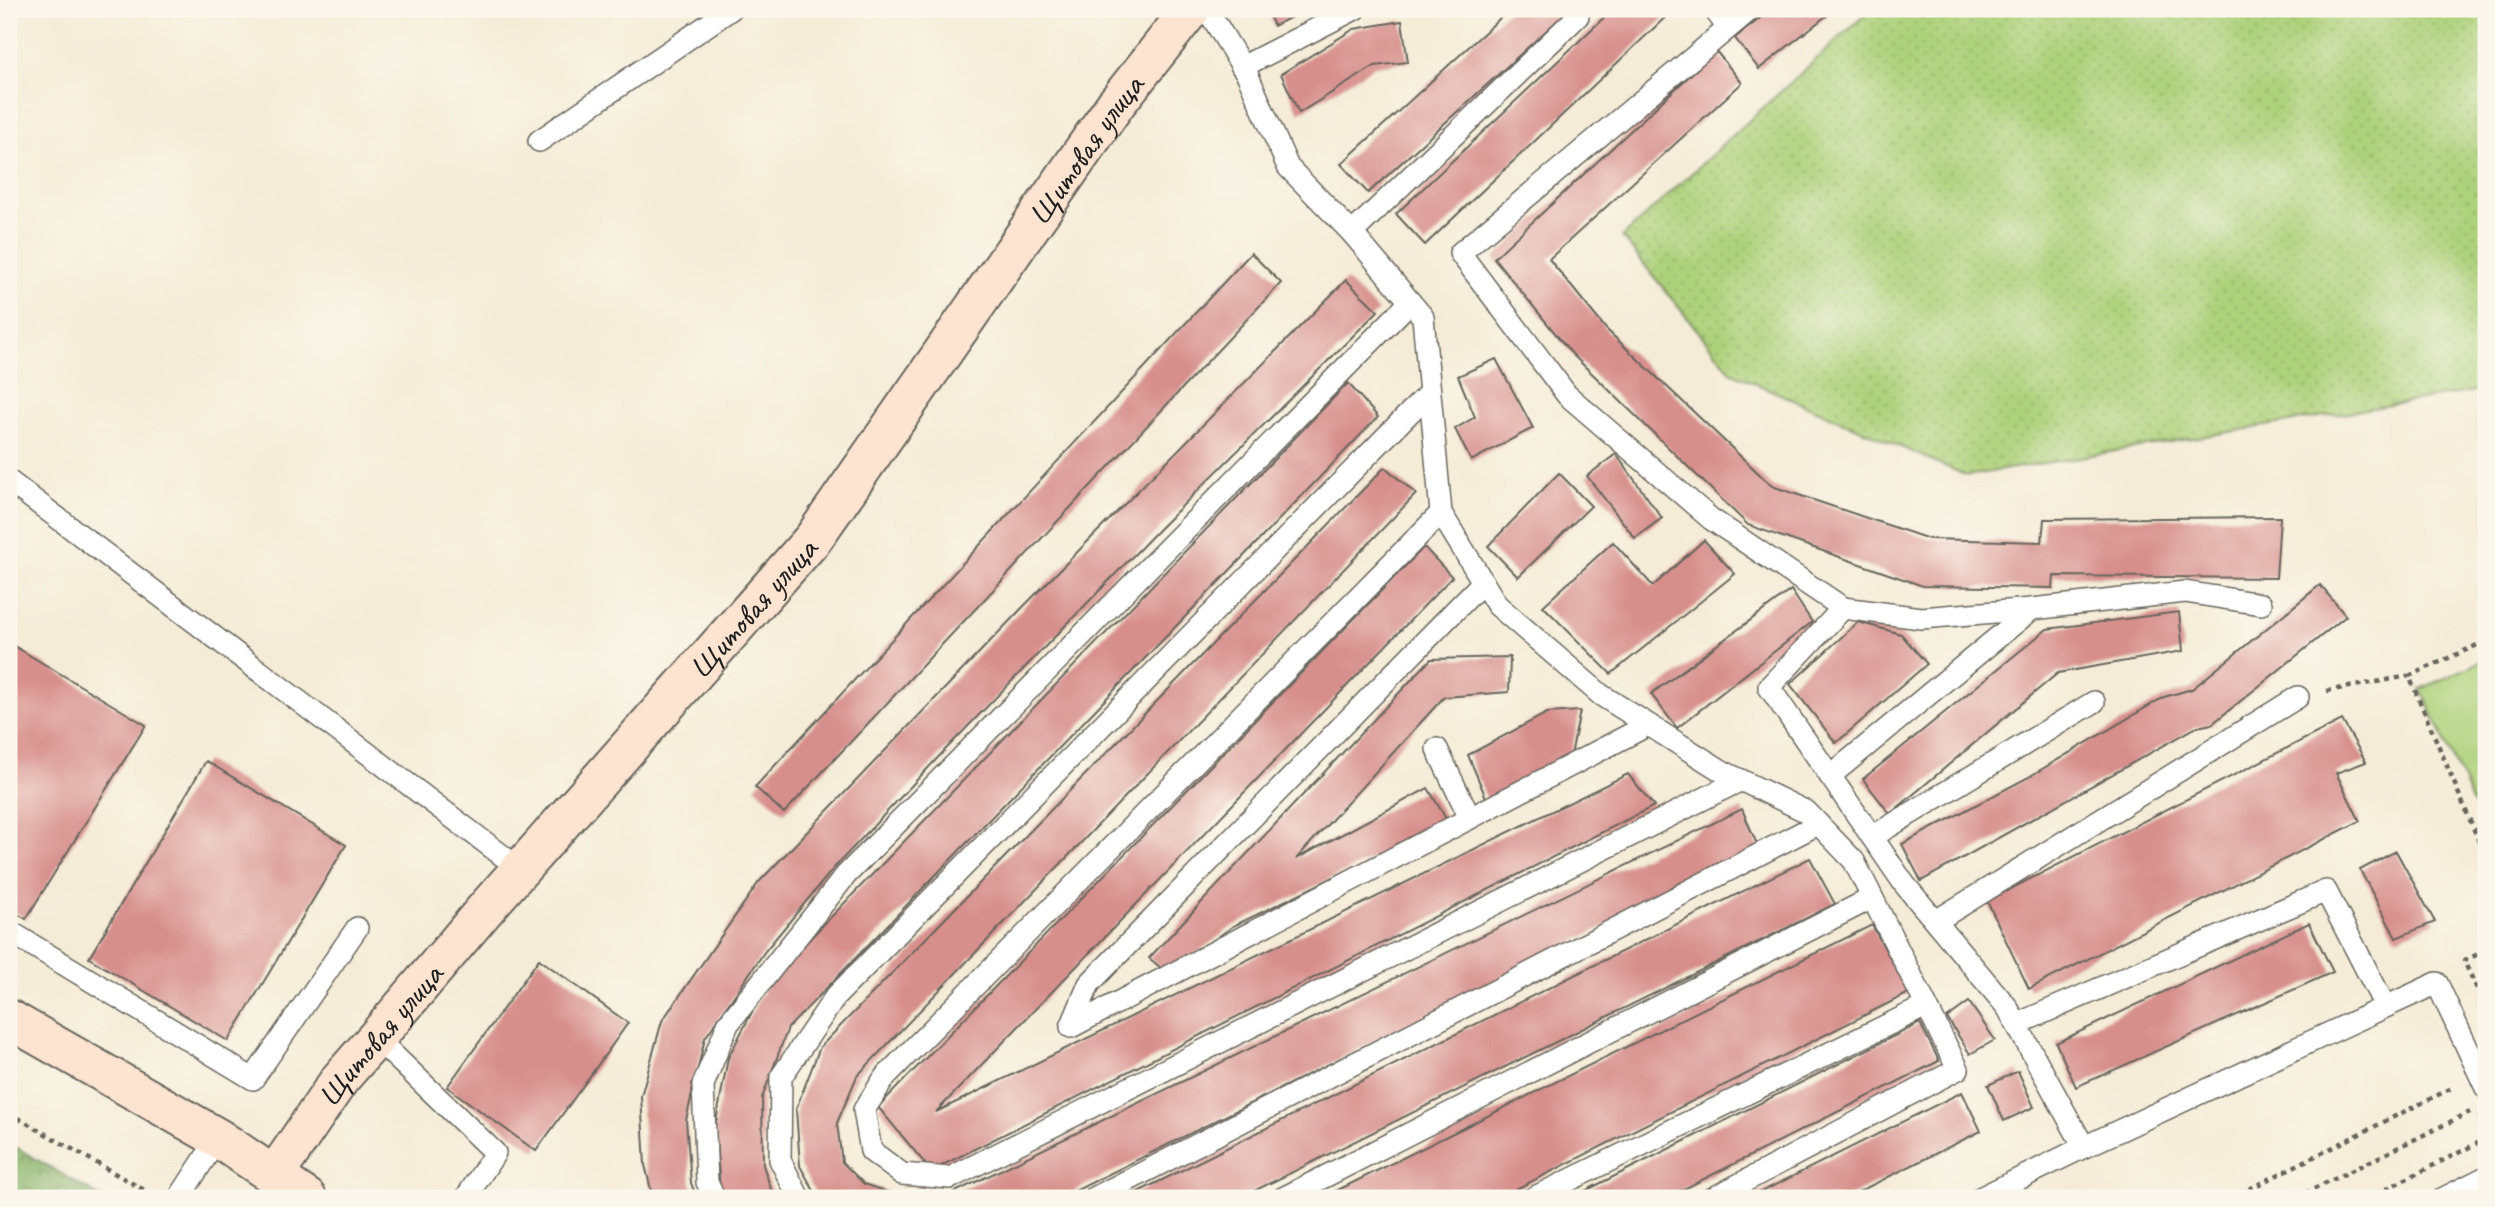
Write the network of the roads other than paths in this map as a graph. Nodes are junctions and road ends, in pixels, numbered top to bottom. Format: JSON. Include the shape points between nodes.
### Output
{"nodes":[{"id":1,"x":731,"y":9,"type":"edge"},
{"id":2,"x":1191,"y":9,"type":"edge"},
{"id":3,"x":1207,"y":9,"type":"edge"},
{"id":4,"x":1355,"y":9,"type":"edge"},
{"id":5,"x":1714,"y":9,"type":"edge"},
{"id":6,"x":1751,"y":9,"type":"edge"},
{"id":7,"x":1578,"y":16,"type":"dead end"},
{"id":8,"x":1728,"y":28,"type":"junction"},
{"id":9,"x":1242,"y":67,"type":"junction"},
{"id":10,"x":539,"y":141,"type":"dead end"},
{"id":11,"x":1352,"y":233,"type":"junction"},
{"id":12,"x":1410,"y":302,"type":"junction"},
{"id":13,"x":1429,"y":394,"type":"junction"},
{"id":14,"x":9,"y":481,"type":"edge"},
{"id":15,"x":1441,"y":513,"type":"junction"},
{"id":16,"x":1483,"y":582,"type":"junction"},
{"id":17,"x":2261,"y":604,"type":"dead end"},
{"id":18,"x":1843,"y":608,"type":"junction"},
{"id":19,"x":2032,"y":609,"type":"junction"},
{"id":20,"x":2298,"y":697,"type":"road end"},
{"id":21,"x":2094,"y":702,"type":"dead end"},
{"id":22,"x":1648,"y":725,"type":"junction"},
{"id":23,"x":1437,"y":750,"type":"dead end"},
{"id":24,"x":1830,"y":776,"type":"junction"},
{"id":25,"x":1741,"y":780,"type":"junction"},
{"id":26,"x":1470,"y":818,"type":"junction"},
{"id":27,"x":1818,"y":824,"type":"junction"},
{"id":28,"x":1872,"y":837,"type":"junction"},
{"id":29,"x":520,"y":869,"type":"junction"},
{"id":30,"x":1872,"y":898,"type":"junction"},
{"id":31,"x":1936,"y":921,"type":"junction"},
{"id":32,"x":358,"y":928,"type":"dead end"},
{"id":33,"x":9,"y":931,"type":"edge"},
{"id":34,"x":1926,"y":1006,"type":"junction"},
{"id":35,"x":2385,"y":1006,"type":"junction"},
{"id":36,"x":9,"y":1019,"type":"edge"},
{"id":37,"x":2017,"y":1024,"type":"junction"},
{"id":38,"x":376,"y":1038,"type":"junction"},
{"id":39,"x":2486,"y":1088,"type":"edge"},
{"id":40,"x":218,"y":1138,"type":"junction"},
{"id":41,"x":2084,"y":1147,"type":"junction"},
{"id":42,"x":274,"y":1176,"type":"junction"},
{"id":43,"x":2486,"y":1177,"type":"edge"},
{"id":44,"x":179,"y":1198,"type":"edge"},
{"id":45,"x":307,"y":1198,"type":"edge"},
{"id":46,"x":466,"y":1198,"type":"edge"},
{"id":47,"x":714,"y":1198,"type":"edge"},
{"id":48,"x":799,"y":1198,"type":"edge"},
{"id":49,"x":1094,"y":1198,"type":"edge"},
{"id":50,"x":1283,"y":1198,"type":"edge"},
{"id":51,"x":1533,"y":1198,"type":"edge"},
{"id":52,"x":1713,"y":1198,"type":"edge"},
{"id":53,"x":1980,"y":1198,"type":"edge"},
{"id":54,"x":2444,"y":1198,"type":"edge"}],
"edges":[{"from":1,"to":10,"type":"lane"},
{"from":2,"to":29,"type":"street","name":"Щитовая улица","via":[[1115,105],[813,539]]},
{"from":3,"to":9,"type":"lane"},
{"from":4,"to":9,"type":"lane"},
{"from":5,"to":8,"type":"lane"},
{"from":6,"to":8,"type":"lane"},
{"from":7,"to":11,"type":"lane"},
{"from":8,"to":18,"type":"lane","via":[[1460,253],[1567,395],[1711,519]]},
{"from":9,"to":11,"type":"lane","via":[[1288,167]]},
{"from":11,"to":12,"type":"lane"},
{"from":12,"to":13,"type":"lane","via":[[1423,317]]},
{"from":12,"to":47,"type":"lane","via":[[846,875],[728,1024],[703,1085],[707,1182]]},
{"from":13,"to":15,"type":"lane"},
{"from":13,"to":48,"type":"lane","via":[[836,996],[781,1077],[780,1160]]},
{"from":14,"to":29,"type":"lane"},
{"from":15,"to":16,"type":"lane"},
{"from":15,"to":25,"type":"lane","via":[[886,1077],[864,1110],[871,1151],[902,1174],[950,1178]]},
{"from":16,"to":22,"type":"lane","via":[[1497,605],[1591,686]]},
{"from":16,"to":26,"type":"lane","via":[[1089,984],[1071,1027]]},
{"from":17,"to":19,"type":"lane","via":[[2185,592]]},
{"from":18,"to":19,"type":"lane","via":[[1921,618]]},
{"from":18,"to":24,"type":"lane","via":[[1769,687]]},
{"from":19,"to":24,"type":"lane"},
{"from":20,"to":31,"type":"lane"},
{"from":21,"to":28,"type":"lane"},
{"from":22,"to":25,"type":"lane"},
{"from":22,"to":26,"type":"lane"},
{"from":23,"to":26,"type":"lane"},
{"from":24,"to":28,"type":"lane"},
{"from":25,"to":27,"type":"lane","via":[[1807,812]]},
{"from":27,"to":30,"type":"lane","via":[[1853,861]]},
{"from":27,"to":49,"type":"lane"},
{"from":28,"to":31,"type":"lane"},
{"from":29,"to":38,"type":"street","name":"Щитовая улица"},
{"from":30,"to":34,"type":"lane"},
{"from":30,"to":50,"type":"lane"},
{"from":31,"to":37,"type":"lane"},
{"from":32,"to":33,"type":"lane","via":[[253,1079]]},
{"from":34,"to":51,"type":"lane"},
{"from":34,"to":52,"type":"lane","via":[[1958,1069]]},
{"from":35,"to":37,"type":"lane","via":[[2326,891]]},
{"from":35,"to":39,"type":"lane","via":[[2437,983]]},
{"from":35,"to":41,"type":"lane"},
{"from":36,"to":40,"type":"street"},
{"from":37,"to":41,"type":"lane"},
{"from":38,"to":42,"type":"street","name":"Щитовая улица","via":[[340,1079]]},
{"from":38,"to":46,"type":"lane","via":[[495,1153]]},
{"from":40,"to":42,"type":"street"},
{"from":40,"to":44,"type":"lane"},
{"from":41,"to":53,"type":"lane"},
{"from":42,"to":45,"type":"street"},
{"from":43,"to":54,"type":"lane"}]}
